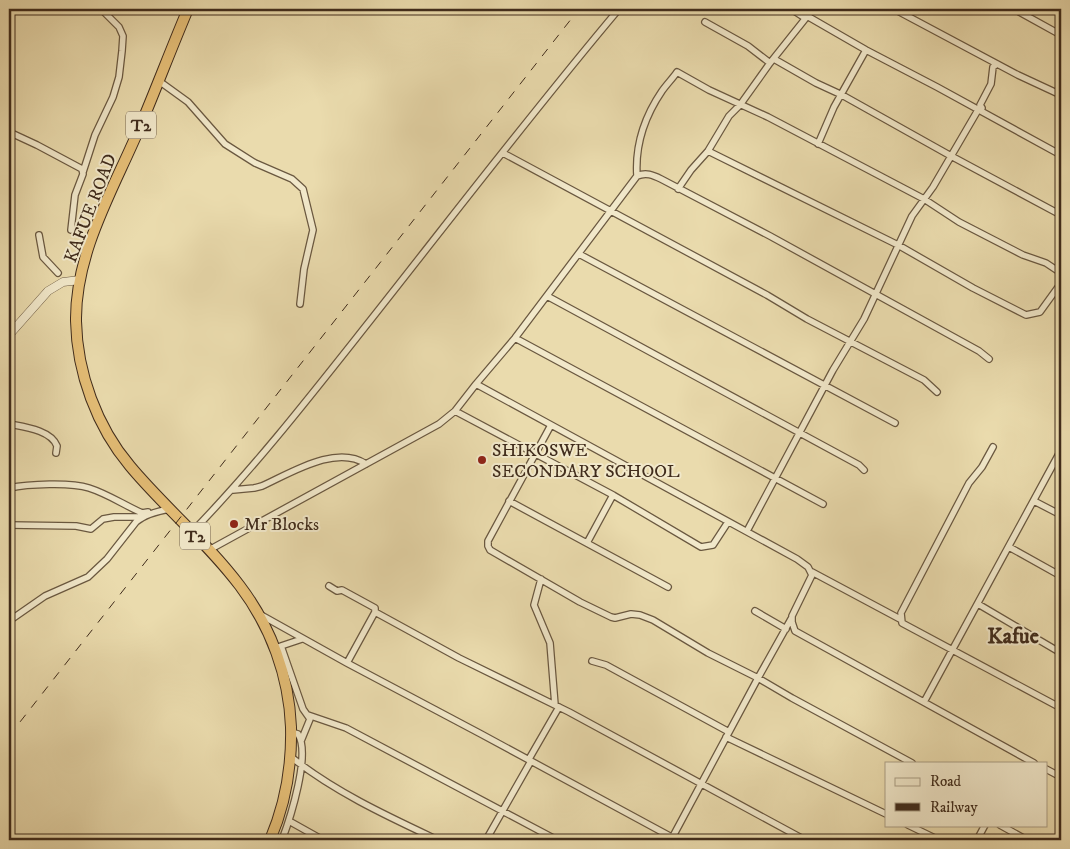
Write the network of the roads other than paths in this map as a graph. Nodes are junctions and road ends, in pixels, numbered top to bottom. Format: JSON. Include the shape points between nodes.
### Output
{"nodes":[{"id":1,"x":101,"y":9,"type":"edge"},
{"id":2,"x":188,"y":9,"type":"edge"},
{"id":3,"x":619,"y":9,"type":"edge"},
{"id":4,"x":791,"y":9,"type":"edge"},
{"id":5,"x":813,"y":9,"type":"edge"},
{"id":6,"x":894,"y":9,"type":"edge"},
{"id":7,"x":1014,"y":9,"type":"edge"},
{"id":8,"x":806,"y":17,"type":"junction"},
{"id":9,"x":705,"y":22,"type":"dead end"},
{"id":10,"x":1061,"y":35,"type":"edge"},
{"id":11,"x":866,"y":50,"type":"junction"},
{"id":12,"x":772,"y":61,"type":"junction"},
{"id":13,"x":997,"y":64,"type":"junction"},
{"id":14,"x":158,"y":81,"type":"junction"},
{"id":15,"x":842,"y":94,"type":"junction"},
{"id":16,"x":1061,"y":95,"type":"edge"},
{"id":17,"x":740,"y":105,"type":"junction"},
{"id":18,"x":979,"y":111,"type":"junction"},
{"id":19,"x":9,"y":132,"type":"edge"},
{"id":20,"x":818,"y":144,"type":"junction"},
{"id":21,"x":708,"y":151,"type":"junction"},
{"id":22,"x":503,"y":153,"type":"junction"},
{"id":23,"x":1061,"y":155,"type":"edge"},
{"id":24,"x":951,"y":156,"type":"junction"},
{"id":25,"x":83,"y":172,"type":"junction"},
{"id":26,"x":637,"y":176,"type":"junction"},
{"id":27,"x":678,"y":189,"type":"junction"},
{"id":28,"x":924,"y":199,"type":"junction"},
{"id":29,"x":611,"y":212,"type":"junction"},
{"id":30,"x":1061,"y":215,"type":"edge"},
{"id":31,"x":71,"y":230,"type":"dead end"},
{"id":32,"x":39,"y":235,"type":"dead end"},
{"id":33,"x":898,"y":245,"type":"junction"},
{"id":34,"x":579,"y":254,"type":"junction"},
{"id":35,"x":58,"y":273,"type":"dead end"},
{"id":36,"x":1061,"y":273,"type":"edge"},
{"id":37,"x":80,"y":280,"type":"junction"},
{"id":38,"x":1061,"y":283,"type":"edge"},
{"id":39,"x":875,"y":293,"type":"junction"},
{"id":40,"x":547,"y":296,"type":"junction"},
{"id":41,"x":300,"y":304,"type":"dead end"},
{"id":42,"x":9,"y":336,"type":"edge"},
{"id":43,"x":515,"y":338,"type":"junction"},
{"id":44,"x":850,"y":341,"type":"junction"},
{"id":45,"x":989,"y":359,"type":"dead end"},
{"id":46,"x":476,"y":384,"type":"junction"},
{"id":47,"x":825,"y":386,"type":"junction"},
{"id":48,"x":938,"y":392,"type":"dead end"},
{"id":49,"x":455,"y":411,"type":"junction"},
{"id":50,"x":895,"y":423,"type":"dead end"},
{"id":51,"x":9,"y":424,"type":"edge"},
{"id":52,"x":551,"y":425,"type":"junction"},
{"id":53,"x":800,"y":432,"type":"junction"},
{"id":54,"x":993,"y":447,"type":"dead end"},
{"id":55,"x":1061,"y":452,"type":"edge"},
{"id":56,"x":56,"y":453,"type":"dead end"},
{"id":57,"x":534,"y":453,"type":"junction"},
{"id":58,"x":366,"y":464,"type":"junction"},
{"id":59,"x":864,"y":470,"type":"dead end"},
{"id":60,"x":774,"y":478,"type":"junction"},
{"id":61,"x":9,"y":488,"type":"edge"},
{"id":62,"x":233,"y":490,"type":"junction"},
{"id":63,"x":613,"y":496,"type":"junction"},
{"id":64,"x":1034,"y":501,"type":"junction"},
{"id":65,"x":509,"y":502,"type":"junction"},
{"id":66,"x":823,"y":504,"type":"dead end"},
{"id":67,"x":166,"y":510,"type":"junction"},
{"id":68,"x":1061,"y":515,"type":"edge"},
{"id":69,"x":141,"y":517,"type":"junction"},
{"id":70,"x":728,"y":522,"type":"junction"},
{"id":71,"x":9,"y":525,"type":"edge"},
{"id":72,"x":747,"y":531,"type":"junction"},
{"id":73,"x":192,"y":532,"type":"junction"},
{"id":74,"x":587,"y":543,"type":"junction"},
{"id":75,"x":1009,"y":546,"type":"junction"},
{"id":76,"x":209,"y":550,"type":"junction"},
{"id":77,"x":812,"y":572,"type":"junction"},
{"id":78,"x":1061,"y":576,"type":"edge"},
{"id":79,"x":541,"y":579,"type":"junction"},
{"id":80,"x":329,"y":586,"type":"dead end"},
{"id":81,"x":668,"y":587,"type":"dead end"},
{"id":82,"x":978,"y":604,"type":"junction"},
{"id":83,"x":754,"y":611,"type":"dead end"},
{"id":84,"x":375,"y":612,"type":"junction"},
{"id":85,"x":257,"y":613,"type":"junction"},
{"id":86,"x":792,"y":619,"type":"junction"},
{"id":87,"x":900,"y":619,"type":"junction"},
{"id":88,"x":9,"y":621,"type":"edge"},
{"id":89,"x":786,"y":629,"type":"junction"},
{"id":90,"x":302,"y":639,"type":"junction"},
{"id":91,"x":278,"y":647,"type":"junction"},
{"id":92,"x":952,"y":650,"type":"junction"},
{"id":93,"x":1061,"y":653,"type":"edge"},
{"id":94,"x":592,"y":661,"type":"dead end"},
{"id":95,"x":347,"y":663,"type":"junction"},
{"id":96,"x":758,"y":678,"type":"junction"},
{"id":97,"x":924,"y":702,"type":"junction"},
{"id":98,"x":557,"y":706,"type":"junction"},
{"id":99,"x":1061,"y":708,"type":"edge"},
{"id":100,"x":308,"y":715,"type":"junction"},
{"id":101,"x":291,"y":732,"type":"junction"},
{"id":102,"x":728,"y":734,"type":"junction"},
{"id":103,"x":302,"y":741,"type":"junction"},
{"id":104,"x":1019,"y":755,"type":"junction"},
{"id":105,"x":291,"y":757,"type":"junction"},
{"id":106,"x":530,"y":760,"type":"junction"},
{"id":107,"x":910,"y":762,"type":"edge"},
{"id":108,"x":1016,"y":762,"type":"edge"},
{"id":109,"x":1032,"y":762,"type":"edge"},
{"id":110,"x":303,"y":766,"type":"junction"},
{"id":111,"x":1048,"y":770,"type":"edge"},
{"id":112,"x":1061,"y":777,"type":"edge"},
{"id":113,"x":700,"y":785,"type":"junction"},
{"id":114,"x":503,"y":810,"type":"junction"},
{"id":115,"x":885,"y":813,"type":"edge"},
{"id":116,"x":289,"y":821,"type":"junction"},
{"id":117,"x":910,"y":826,"type":"edge"},
{"id":118,"x":984,"y":826,"type":"edge"},
{"id":119,"x":1002,"y":826,"type":"edge"},
{"id":120,"x":427,"y":838,"type":"edge"},
{"id":121,"x":673,"y":839,"type":"edge"},
{"id":122,"x":270,"y":840,"type":"edge"},
{"id":123,"x":282,"y":840,"type":"edge"},
{"id":124,"x":323,"y":840,"type":"edge"},
{"id":125,"x":438,"y":840,"type":"edge"},
{"id":126,"x":486,"y":840,"type":"edge"},
{"id":127,"x":557,"y":840,"type":"edge"},
{"id":128,"x":805,"y":840,"type":"edge"},
{"id":129,"x":939,"y":840,"type":"edge"},
{"id":130,"x":977,"y":840,"type":"edge"},
{"id":131,"x":1027,"y":840,"type":"edge"}],
"edges":[{"from":1,"to":25,"type":"street","via":[[120,26],[122,51],[113,97],[95,135]]},
{"from":2,"to":14,"type":"highway","name":"KAFUE ROAD","number":"T2"},
{"from":3,"to":22,"type":"street"},
{"from":4,"to":8,"type":"street"},
{"from":5,"to":8,"type":"street"},
{"from":6,"to":13,"type":"street"},
{"from":7,"to":10,"type":"street"},
{"from":8,"to":11,"type":"street"},
{"from":8,"to":12,"type":"street"},
{"from":9,"to":12,"type":"street"},
{"from":11,"to":15,"type":"street"},
{"from":11,"to":18,"type":"street"},
{"from":12,"to":15,"type":"street"},
{"from":12,"to":17,"type":"street"},
{"from":13,"to":16,"type":"street"},
{"from":13,"to":18,"type":"street"},
{"from":14,"to":37,"type":"highway","name":"KAFUE ROAD","number":"T2","via":[[91,240]]},
{"from":14,"to":41,"type":"street","via":[[188,102],[226,144],[303,188],[313,230]]},
{"from":15,"to":20,"type":"street"},
{"from":15,"to":24,"type":"street"},
{"from":17,"to":20,"type":"street"},
{"from":17,"to":21,"type":"street","via":[[729,116]]},
{"from":17,"to":26,"type":"street","via":[[677,72],[662,91],[643,128],[637,148]]},
{"from":18,"to":23,"type":"street"},
{"from":18,"to":24,"type":"street"},
{"from":19,"to":25,"type":"street","via":[[76,165]]},
{"from":20,"to":28,"type":"street"},
{"from":21,"to":27,"type":"street"},
{"from":21,"to":33,"type":"street"},
{"from":22,"to":29,"type":"street"},
{"from":22,"to":62,"type":"street"},
{"from":24,"to":28,"type":"street"},
{"from":24,"to":30,"type":"street"},
{"from":25,"to":31,"type":"street"},
{"from":26,"to":27,"type":"street","via":[[650,174]]},
{"from":26,"to":29,"type":"street"},
{"from":27,"to":39,"type":"street"},
{"from":28,"to":33,"type":"street"},
{"from":28,"to":36,"type":"street","via":[[959,222]]},
{"from":29,"to":34,"type":"street"},
{"from":29,"to":44,"type":"street"},
{"from":32,"to":35,"type":"street","via":[[43,257]]},
{"from":33,"to":38,"type":"street","via":[[1026,315],[1040,312]]},
{"from":33,"to":39,"type":"street"},
{"from":34,"to":40,"type":"street"},
{"from":34,"to":47,"type":"street"},
{"from":37,"to":42,"type":"street","via":[[63,282],[48,291]]},
{"from":37,"to":67,"type":"highway","name":"KAFUE ROAD","number":"T2","via":[[76,330],[82,369],[92,402],[123,457]]},
{"from":39,"to":44,"type":"street"},
{"from":39,"to":45,"type":"street"},
{"from":40,"to":43,"type":"street"},
{"from":40,"to":53,"type":"street"},
{"from":43,"to":46,"type":"street"},
{"from":43,"to":60,"type":"street"},
{"from":44,"to":47,"type":"street"},
{"from":44,"to":48,"type":"street","via":[[924,380]]},
{"from":46,"to":49,"type":"street"},
{"from":46,"to":52,"type":"street"},
{"from":47,"to":50,"type":"street"},
{"from":47,"to":53,"type":"street"},
{"from":49,"to":57,"type":"street"},
{"from":49,"to":58,"type":"street","via":[[439,424]]},
{"from":51,"to":56,"type":"street","via":[[51,437],[57,446]]},
{"from":52,"to":57,"type":"street"},
{"from":52,"to":70,"type":"street"},
{"from":53,"to":59,"type":"street"},
{"from":53,"to":60,"type":"street"},
{"from":54,"to":87,"type":"street","via":[[952,513]]},
{"from":55,"to":64,"type":"street"},
{"from":57,"to":63,"type":"street"},
{"from":57,"to":65,"type":"street"},
{"from":58,"to":62,"type":"street","via":[[353,458],[332,457],[262,486]]},
{"from":58,"to":76,"type":"street"},
{"from":60,"to":66,"type":"street"},
{"from":60,"to":72,"type":"street"},
{"from":61,"to":67,"type":"street","via":[[81,486],[142,513]]},
{"from":62,"to":73,"type":"street"},
{"from":63,"to":70,"type":"street","via":[[701,547],[713,545]]},
{"from":63,"to":74,"type":"street"},
{"from":64,"to":68,"type":"street"},
{"from":64,"to":75,"type":"street"},
{"from":65,"to":74,"type":"street"},
{"from":65,"to":79,"type":"street","via":[[488,546]]},
{"from":67,"to":69,"type":"street"},
{"from":67,"to":73,"type":"highway","name":"KAFUE ROAD","number":"T2"},
{"from":69,"to":71,"type":"street","via":[[108,518],[91,529]]},
{"from":69,"to":88,"type":"street","via":[[88,577],[45,596]]},
{"from":70,"to":72,"type":"street"},
{"from":72,"to":77,"type":"street"},
{"from":73,"to":76,"type":"highway","name":"KAFUE ROAD","number":"T2"},
{"from":74,"to":81,"type":"street"},
{"from":75,"to":78,"type":"street"},
{"from":75,"to":82,"type":"street"},
{"from":76,"to":85,"type":"highway","name":"KAFUE ROAD","number":"T2","via":[[241,587]]},
{"from":77,"to":86,"type":"street"},
{"from":77,"to":87,"type":"street"},
{"from":79,"to":96,"type":"street","via":[[611,617],[631,614],[653,620]]},
{"from":79,"to":98,"type":"street","via":[[534,605],[550,643]]},
{"from":80,"to":84,"type":"street","via":[[372,605]]},
{"from":82,"to":92,"type":"street"},
{"from":82,"to":93,"type":"street"},
{"from":83,"to":89,"type":"street"},
{"from":84,"to":95,"type":"street"},
{"from":84,"to":98,"type":"street"},
{"from":85,"to":90,"type":"street"},
{"from":85,"to":91,"type":"highway","name":"KAFUE ROAD","number":"T2"},
{"from":86,"to":89,"type":"street"},
{"from":86,"to":97,"type":"street","via":[[795,631]]},
{"from":87,"to":92,"type":"street"},
{"from":89,"to":96,"type":"street"},
{"from":90,"to":91,"type":"street"},
{"from":90,"to":95,"type":"street"},
{"from":91,"to":100,"type":"street"},
{"from":91,"to":101,"type":"highway","name":"KAFUE ROAD","number":"T2"},
{"from":92,"to":97,"type":"street"},
{"from":92,"to":99,"type":"street"},
{"from":94,"to":102,"type":"street","via":[[606,665]]},
{"from":95,"to":106,"type":"street"},
{"from":96,"to":102,"type":"street"},
{"from":96,"to":107,"type":"street"},
{"from":97,"to":104,"type":"street"},
{"from":98,"to":106,"type":"street"},
{"from":98,"to":113,"type":"street"},
{"from":100,"to":103,"type":"street","via":[[310,719]]},
{"from":100,"to":114,"type":"street","via":[[346,728]]},
{"from":101,"to":103,"type":"street","via":[[298,734]]},
{"from":101,"to":105,"type":"highway","name":"KAFUE ROAD","number":"T2"},
{"from":102,"to":113,"type":"street"},
{"from":102,"to":115,"type":"street"},
{"from":103,"to":110,"type":"street"},
{"from":104,"to":108,"type":"street"},
{"from":104,"to":109,"type":"street"},
{"from":105,"to":110,"type":"street"},
{"from":105,"to":122,"type":"highway","name":"KAFUE ROAD","number":"T2","via":[[283,802]]},
{"from":106,"to":114,"type":"street"},
{"from":106,"to":121,"type":"street"},
{"from":110,"to":116,"type":"street"},
{"from":110,"to":120,"type":"street","via":[[360,802]]},
{"from":111,"to":112,"type":"street"},
{"from":113,"to":121,"type":"street"},
{"from":113,"to":128,"type":"street"},
{"from":114,"to":126,"type":"street"},
{"from":114,"to":127,"type":"street"},
{"from":116,"to":123,"type":"street"},
{"from":116,"to":124,"type":"street"},
{"from":117,"to":129,"type":"street"},
{"from":118,"to":130,"type":"street"},
{"from":119,"to":131,"type":"street"},
{"from":120,"to":125,"type":"street"}]}
